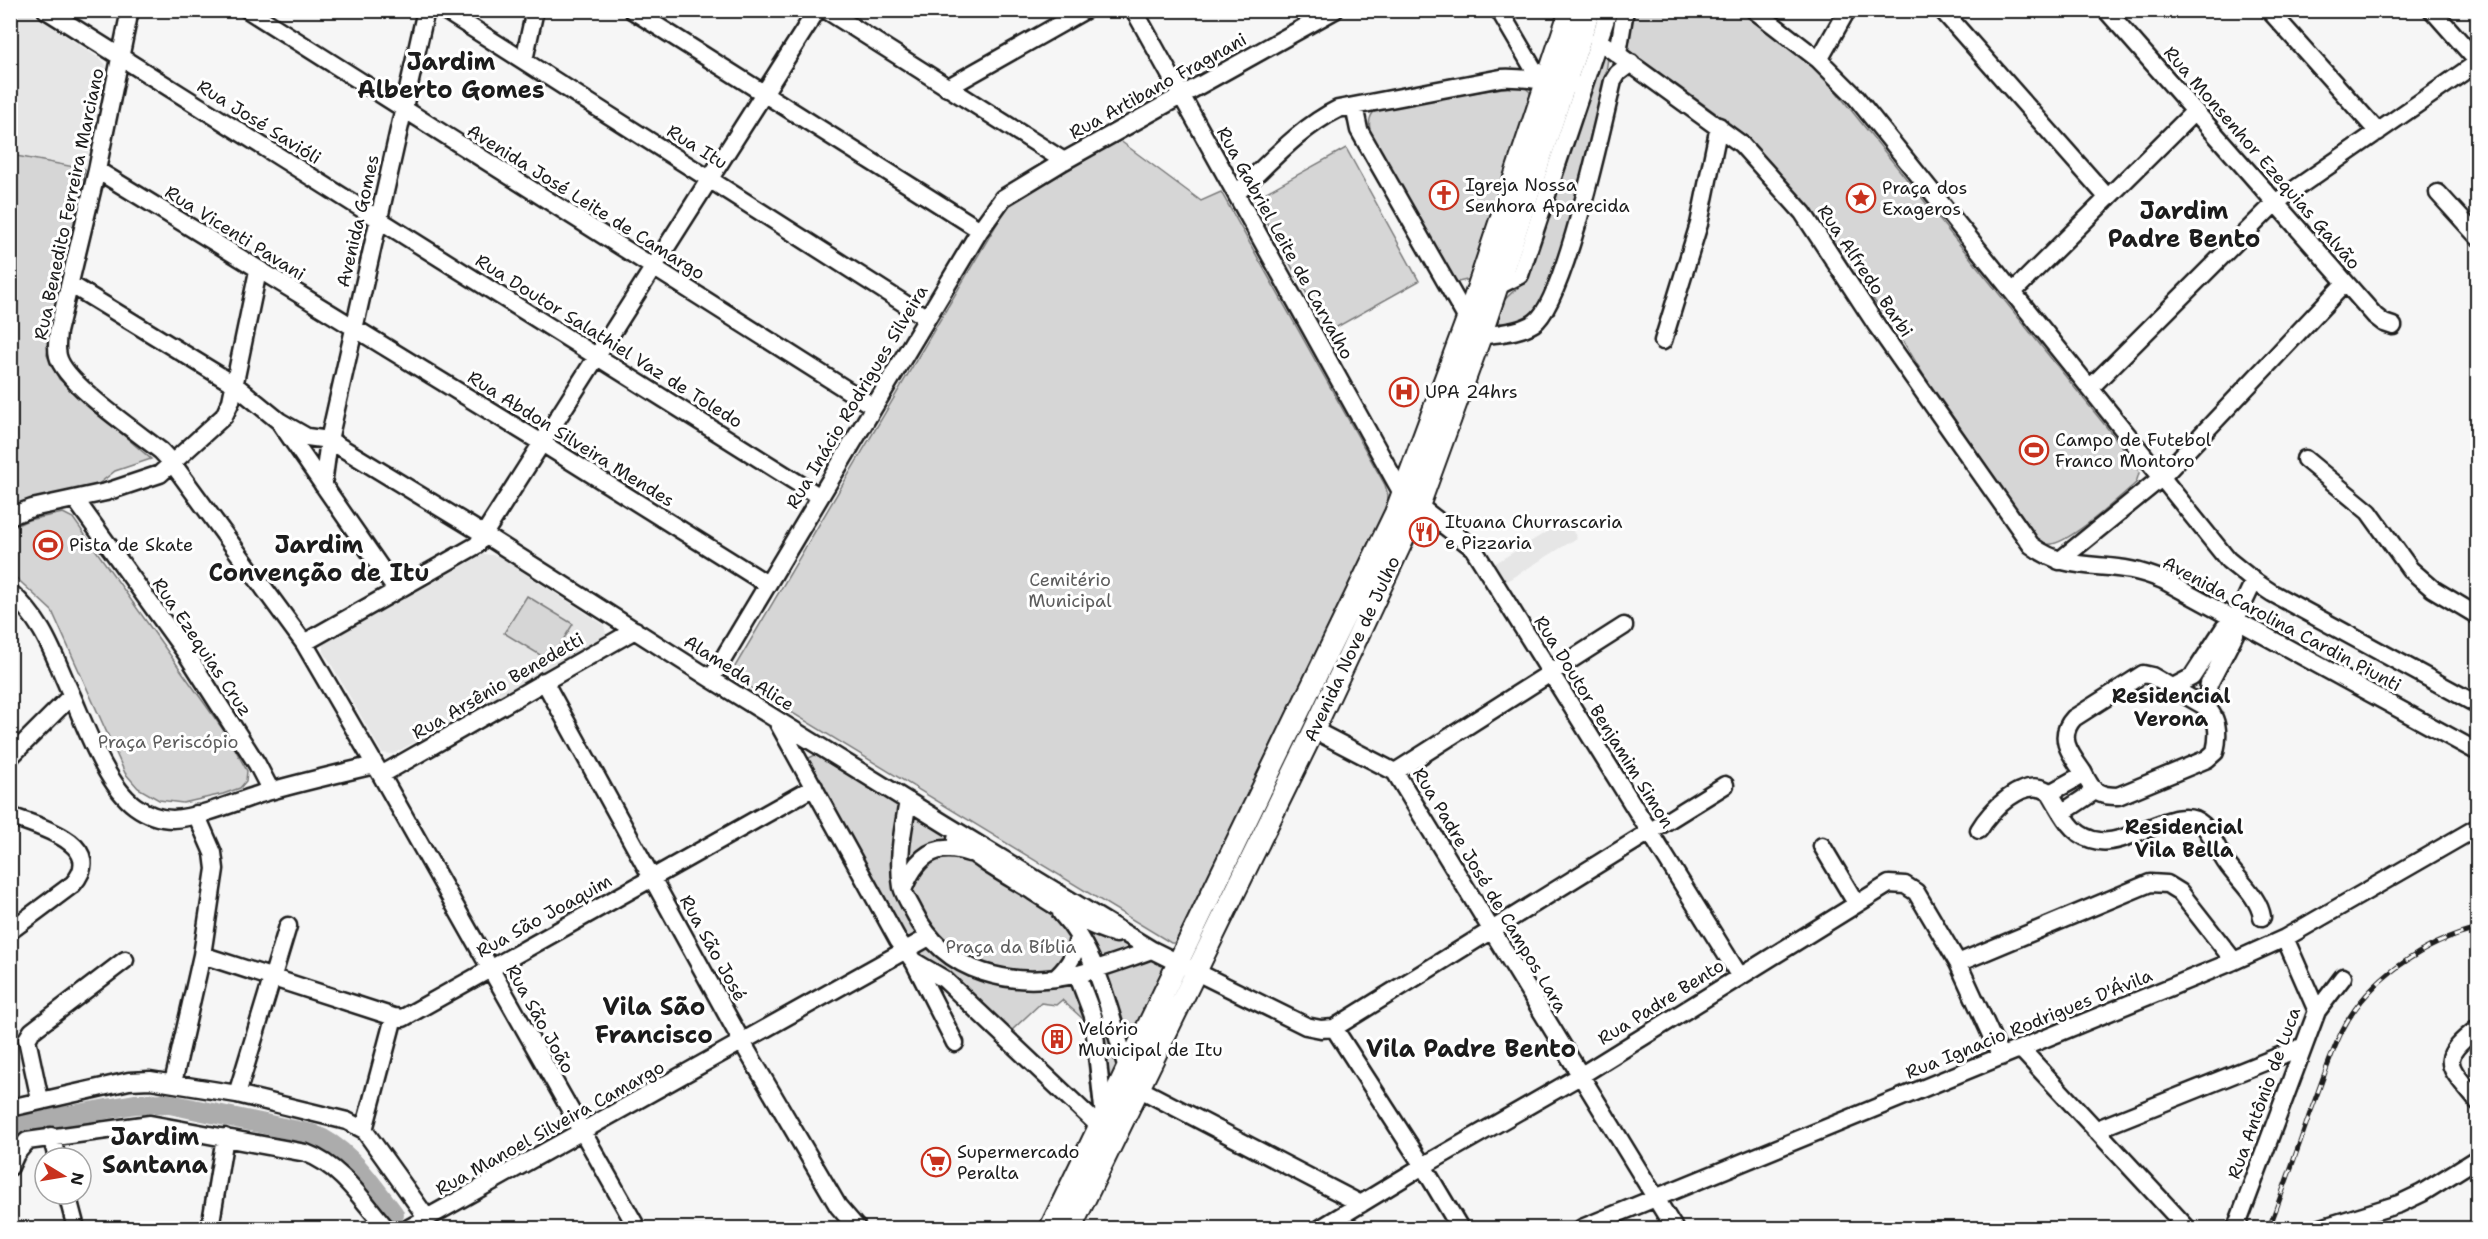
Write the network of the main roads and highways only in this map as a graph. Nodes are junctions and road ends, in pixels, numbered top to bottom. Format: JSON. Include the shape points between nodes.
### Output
{"nodes":[{"id":1,"x":1570,"y":10,"type":"edge"},
{"id":2,"x":1590,"y":10,"type":"edge"},
{"id":3,"x":1564,"y":84,"type":"junction"},
{"id":4,"x":1411,"y":501,"type":"junction"},
{"id":5,"x":1108,"y":1125,"type":"junction"},
{"id":6,"x":1050,"y":1228,"type":"edge"},
{"id":7,"x":1071,"y":1228,"type":"edge"}],
"edges":[{"from":1,"to":3,"type":"main road","name":"Avenida Nove de Julho"},
{"from":2,"to":3,"type":"main road","name":"Avenida Nove de Julho"},
{"from":3,"to":4,"type":"main road","name":"Avenida Nove de Julho","via":[[1480,336]]},
{"from":3,"to":4,"type":"main road","name":"Avenida Nove de Julho","via":[[1467,319],[1413,470],[1414,502]]},
{"from":4,"to":5,"type":"main road","name":"Avenida Nove de Julho","via":[[1396,554],[1197,972],[1140,1089]]},
{"from":4,"to":5,"type":"main road","name":"Avenida Nove de Julho","via":[[1305,703],[1128,1071],[1131,1087],[1122,1107]]},
{"from":5,"to":6,"type":"main road"},
{"from":5,"to":7,"type":"main road"}]}
